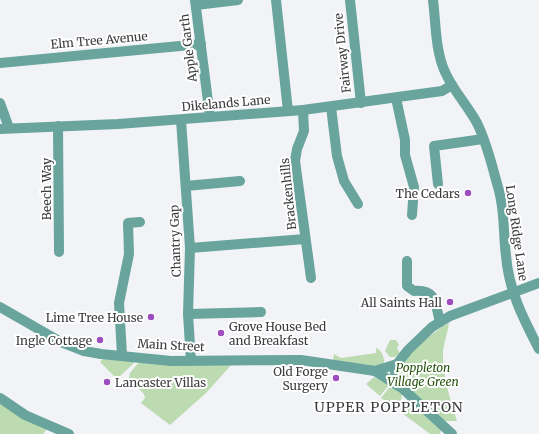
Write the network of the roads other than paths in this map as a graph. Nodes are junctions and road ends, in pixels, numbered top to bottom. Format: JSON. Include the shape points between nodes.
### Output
{"nodes":[{"id":1,"x":238,"y":0,"type":"edge"},
{"id":2,"x":276,"y":0,"type":"edge"},
{"id":3,"x":350,"y":0,"type":"edge"},
{"id":4,"x":433,"y":0,"type":"edge"},
{"id":5,"x":195,"y":2,"type":"edge"},
{"id":6,"x":201,"y":44,"type":"junction"},
{"id":7,"x":0,"y":63,"type":"edge"},
{"id":8,"x":452,"y":85,"type":"junction"},
{"id":9,"x":396,"y":98,"type":"junction"},
{"id":10,"x":0,"y":103,"type":"edge"},
{"id":11,"x":361,"y":103,"type":"junction"},
{"id":12,"x":331,"y":107,"type":"junction"},
{"id":13,"x":303,"y":110,"type":"junction"},
{"id":14,"x":288,"y":111,"type":"junction"},
{"id":15,"x":210,"y":117,"type":"junction"},
{"id":16,"x":182,"y":120,"type":"junction"},
{"id":17,"x":58,"y":126,"type":"junction"},
{"id":18,"x":4,"y":128,"type":"edge"},
{"id":19,"x":483,"y":139,"type":"junction"},
{"id":20,"x":240,"y":181,"type":"dead end"},
{"id":21,"x":438,"y":184,"type":"dead end"},
{"id":22,"x":186,"y":186,"type":"junction"},
{"id":23,"x":358,"y":204,"type":"dead end"},
{"id":24,"x":412,"y":215,"type":"dead end"},
{"id":25,"x":140,"y":222,"type":"dead end"},
{"id":26,"x":305,"y":239,"type":"junction"},
{"id":27,"x":190,"y":248,"type":"junction"},
{"id":28,"x":59,"y":252,"type":"dead end"},
{"id":29,"x":407,"y":261,"type":"dead end"},
{"id":30,"x":311,"y":278,"type":"dead end"},
{"id":31,"x":539,"y":283,"type":"edge"},
{"id":32,"x":513,"y":292,"type":"junction"},
{"id":33,"x":0,"y":307,"type":"edge"},
{"id":34,"x":261,"y":312,"type":"dead end"},
{"id":35,"x":188,"y":314,"type":"junction"},
{"id":36,"x":440,"y":322,"type":"junction"},
{"id":37,"x":539,"y":349,"type":"edge"},
{"id":38,"x":122,"y":355,"type":"junction"},
{"id":39,"x":191,"y":361,"type":"junction"},
{"id":40,"x":397,"y":364,"type":"junction"},
{"id":41,"x":375,"y":371,"type":"junction"},
{"id":42,"x":401,"y":387,"type":"junction"},
{"id":43,"x":0,"y":398,"type":"edge"},
{"id":44,"x":69,"y":434,"type":"edge"},
{"id":45,"x":452,"y":434,"type":"edge"}],
"edges":[{"from":1,"to":5,"type":"street"},
{"from":2,"to":14,"type":"street"},
{"from":3,"to":11,"type":"street","name":"Fairway Drive"},
{"from":4,"to":8,"type":"street","name":"Long Ridge Lane","via":[[439,54]]},
{"from":5,"to":6,"type":"street","name":"Apple Garth"},
{"from":6,"to":7,"type":"street","name":"Elm Tree Avenue"},
{"from":6,"to":15,"type":"street","name":"Apple Garth"},
{"from":8,"to":9,"type":"street","name":"Dikelands Lane","via":[[442,91]]},
{"from":8,"to":19,"type":"street","name":"Long Ridge Lane","via":[[477,123]]},
{"from":9,"to":11,"type":"street","name":"Dikelands Lane"},
{"from":9,"to":24,"type":"street","via":[[405,140],[405,155],[414,187]]},
{"from":10,"to":18,"type":"street"},
{"from":11,"to":12,"type":"street","name":"Dikelands Lane"},
{"from":12,"to":13,"type":"street","name":"Dikelands Lane"},
{"from":12,"to":23,"type":"street","via":[[337,156],[344,181]]},
{"from":13,"to":14,"type":"street","name":"Dikelands Lane"},
{"from":13,"to":26,"type":"street","name":"Brackenhills","via":[[304,131],[296,149],[295,161]]},
{"from":14,"to":15,"type":"street","name":"Dikelands Lane"},
{"from":15,"to":16,"type":"street","name":"Dikelands Lane"},
{"from":16,"to":17,"type":"street","name":"Dikelands Lane"},
{"from":16,"to":22,"type":"street","name":"Chantry Gap"},
{"from":17,"to":18,"type":"street","name":"Dikelands Lane"},
{"from":17,"to":28,"type":"street","name":"Beech Way"},
{"from":19,"to":21,"type":"street","via":[[434,146]]},
{"from":19,"to":32,"type":"street","name":"Long Ridge Lane","via":[[499,188],[504,216],[506,257]]},
{"from":20,"to":22,"type":"street"},
{"from":22,"to":27,"type":"street","name":"Chantry Gap"},
{"from":25,"to":38,"type":"street","via":[[128,223],[129,254],[119,303]]},
{"from":26,"to":27,"type":"street"},
{"from":26,"to":30,"type":"street","name":"Brackenhills"},
{"from":27,"to":35,"type":"street","name":"Chantry Gap"},
{"from":29,"to":36,"type":"street","via":[[407,286],[414,291],[430,293]]},
{"from":31,"to":32,"type":"street"},
{"from":32,"to":36,"type":"street"},
{"from":32,"to":37,"type":"street","name":"Long Ridge Lane","via":[[517,306]]},
{"from":33,"to":38,"type":"street","name":"Main Street","via":[[61,342],[84,351]]},
{"from":34,"to":35,"type":"street"},
{"from":35,"to":39,"type":"street","name":"Chantry Gap"},
{"from":36,"to":40,"type":"street","via":[[408,350]]},
{"from":38,"to":39,"type":"street","name":"Main Street"},
{"from":39,"to":41,"type":"street","name":"Main Street","via":[[301,360]]},
{"from":40,"to":41,"type":"street"},
{"from":40,"to":42,"type":"street","via":[[395,373]]},
{"from":41,"to":42,"type":"street"},
{"from":42,"to":45,"type":"street"},
{"from":43,"to":44,"type":"street","via":[[25,415]]}]}
